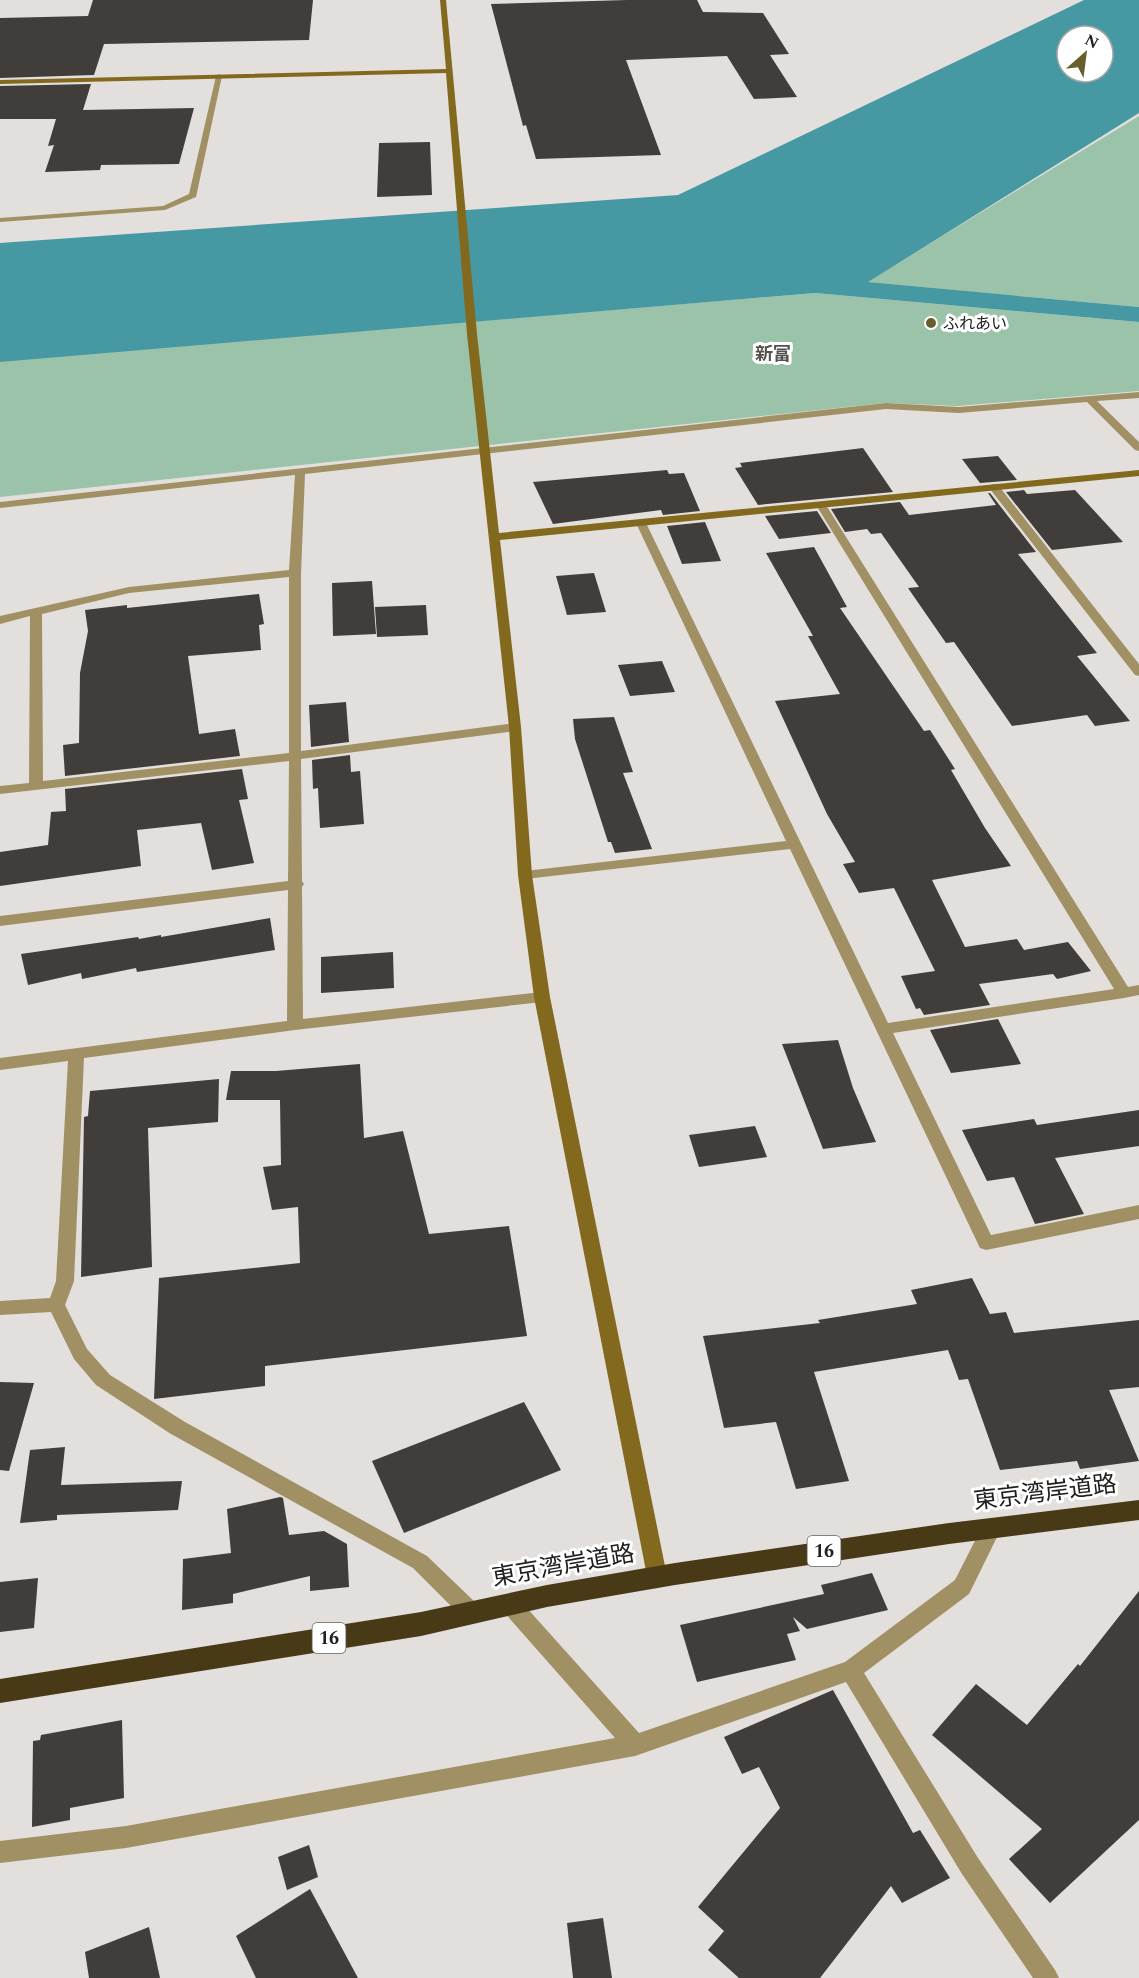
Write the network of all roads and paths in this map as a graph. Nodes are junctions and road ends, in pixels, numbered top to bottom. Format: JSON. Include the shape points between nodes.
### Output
{"nodes":[{"id":1,"x":443,"y":0,"type":"edge"},
{"id":2,"x":448,"y":71,"type":"junction"},
{"id":3,"x":219,"y":76,"type":"junction"},
{"id":4,"x":0,"y":82,"type":"edge"},
{"id":5,"x":0,"y":220,"type":"edge"},
{"id":6,"x":1139,"y":395,"type":"edge"},
{"id":7,"x":1089,"y":399,"type":"junction"},
{"id":8,"x":1139,"y":448,"type":"edge"},
{"id":9,"x":485,"y":451,"type":"junction"},
{"id":10,"x":300,"y":472,"type":"junction"},
{"id":11,"x":1139,"y":473,"type":"edge"},
{"id":12,"x":994,"y":487,"type":"junction"},
{"id":13,"x":0,"y":505,"type":"edge"},
{"id":14,"x":821,"y":505,"type":"junction"},
{"id":15,"x":641,"y":523,"type":"junction"},
{"id":16,"x":494,"y":537,"type":"junction"},
{"id":17,"x":295,"y":573,"type":"junction"},
{"id":18,"x":36,"y":611,"type":"junction"},
{"id":19,"x":0,"y":620,"type":"edge"},
{"id":20,"x":1139,"y":672,"type":"edge"},
{"id":21,"x":515,"y":727,"type":"junction"},
{"id":22,"x":294,"y":756,"type":"junction"},
{"id":23,"x":36,"y":785,"type":"junction"},
{"id":24,"x":0,"y":790,"type":"edge"},
{"id":25,"x":794,"y":844,"type":"junction"},
{"id":26,"x":525,"y":875,"type":"junction"},
{"id":27,"x":297,"y":884,"type":"junction"},
{"id":28,"x":0,"y":921,"type":"edge"},
{"id":29,"x":1131,"y":992,"type":"edge"},
{"id":30,"x":542,"y":997,"type":"junction"},
{"id":31,"x":295,"y":1025,"type":"junction"},
{"id":32,"x":883,"y":1029,"type":"junction"},
{"id":33,"x":76,"y":1054,"type":"junction"},
{"id":34,"x":0,"y":1064,"type":"edge"},
{"id":35,"x":1139,"y":1212,"type":"edge"},
{"id":36,"x":57,"y":1305,"type":"junction"},
{"id":37,"x":0,"y":1308,"type":"edge"},
{"id":38,"x":1139,"y":1510,"type":"edge"},
{"id":39,"x":992,"y":1527,"type":"junction"},
{"id":40,"x":657,"y":1576,"type":"junction"},
{"id":41,"x":510,"y":1604,"type":"junction"},
{"id":42,"x":470,"y":1611,"type":"junction"},
{"id":43,"x":851,"y":1670,"type":"junction"},
{"id":44,"x":0,"y":1691,"type":"edge"},
{"id":45,"x":635,"y":1745,"type":"junction"},
{"id":46,"x":0,"y":1852,"type":"edge"},
{"id":47,"x":1047,"y":1978,"type":"edge"}],
"edges":[{"from":1,"to":2,"type":"street"},
{"from":2,"to":3,"type":"street"},
{"from":2,"to":9,"type":"street"},
{"from":3,"to":4,"type":"street"},
{"from":3,"to":5,"type":"street","via":[[193,195],[165,208]]},
{"from":6,"to":7,"type":"street"},
{"from":7,"to":8,"type":"street"},
{"from":7,"to":9,"type":"street","via":[[958,410],[886,406]]},
{"from":9,"to":10,"type":"street"},
{"from":9,"to":16,"type":"street"},
{"from":10,"to":13,"type":"street"},
{"from":10,"to":17,"type":"street"},
{"from":11,"to":12,"type":"street"},
{"from":12,"to":14,"type":"street"},
{"from":12,"to":20,"type":"street"},
{"from":14,"to":15,"type":"street"},
{"from":14,"to":29,"type":"street"},
{"from":15,"to":16,"type":"street"},
{"from":15,"to":25,"type":"street"},
{"from":16,"to":21,"type":"street"},
{"from":17,"to":18,"type":"street","via":[[129,590]]},
{"from":17,"to":22,"type":"street"},
{"from":18,"to":19,"type":"street"},
{"from":18,"to":23,"type":"street"},
{"from":21,"to":22,"type":"street"},
{"from":21,"to":26,"type":"street"},
{"from":22,"to":23,"type":"street"},
{"from":22,"to":27,"type":"street"},
{"from":23,"to":24,"type":"street"},
{"from":25,"to":26,"type":"street"},
{"from":25,"to":32,"type":"street"},
{"from":26,"to":30,"type":"street"},
{"from":27,"to":28,"type":"street"},
{"from":27,"to":31,"type":"street"},
{"from":29,"to":32,"type":"street"},
{"from":30,"to":31,"type":"street"},
{"from":30,"to":40,"type":"street"},
{"from":31,"to":33,"type":"street"},
{"from":32,"to":35,"type":"street","via":[[986,1243]]},
{"from":33,"to":34,"type":"street"},
{"from":33,"to":36,"type":"street","via":[[65,1281]]},
{"from":36,"to":37,"type":"street"},
{"from":36,"to":42,"type":"street","via":[[80,1354],[103,1380],[178,1428],[420,1562]]},
{"from":38,"to":39,"type":"highway","name":"東京湾岸道路","number":"16"},
{"from":39,"to":40,"type":"highway","name":"東京湾岸道路","number":"16"},
{"from":39,"to":43,"type":"street","via":[[962,1587]]},
{"from":40,"to":41,"type":"highway","name":"東京湾岸道路","number":"16"},
{"from":41,"to":42,"type":"highway","name":"東京湾岸道路","number":"16"},
{"from":41,"to":45,"type":"street"},
{"from":42,"to":44,"type":"highway","name":"東京湾岸道路","number":"16","via":[[421,1624]]},
{"from":43,"to":45,"type":"street"},
{"from":43,"to":47,"type":"street","via":[[970,1866]]},
{"from":45,"to":46,"type":"street","via":[[126,1837]]}]}
